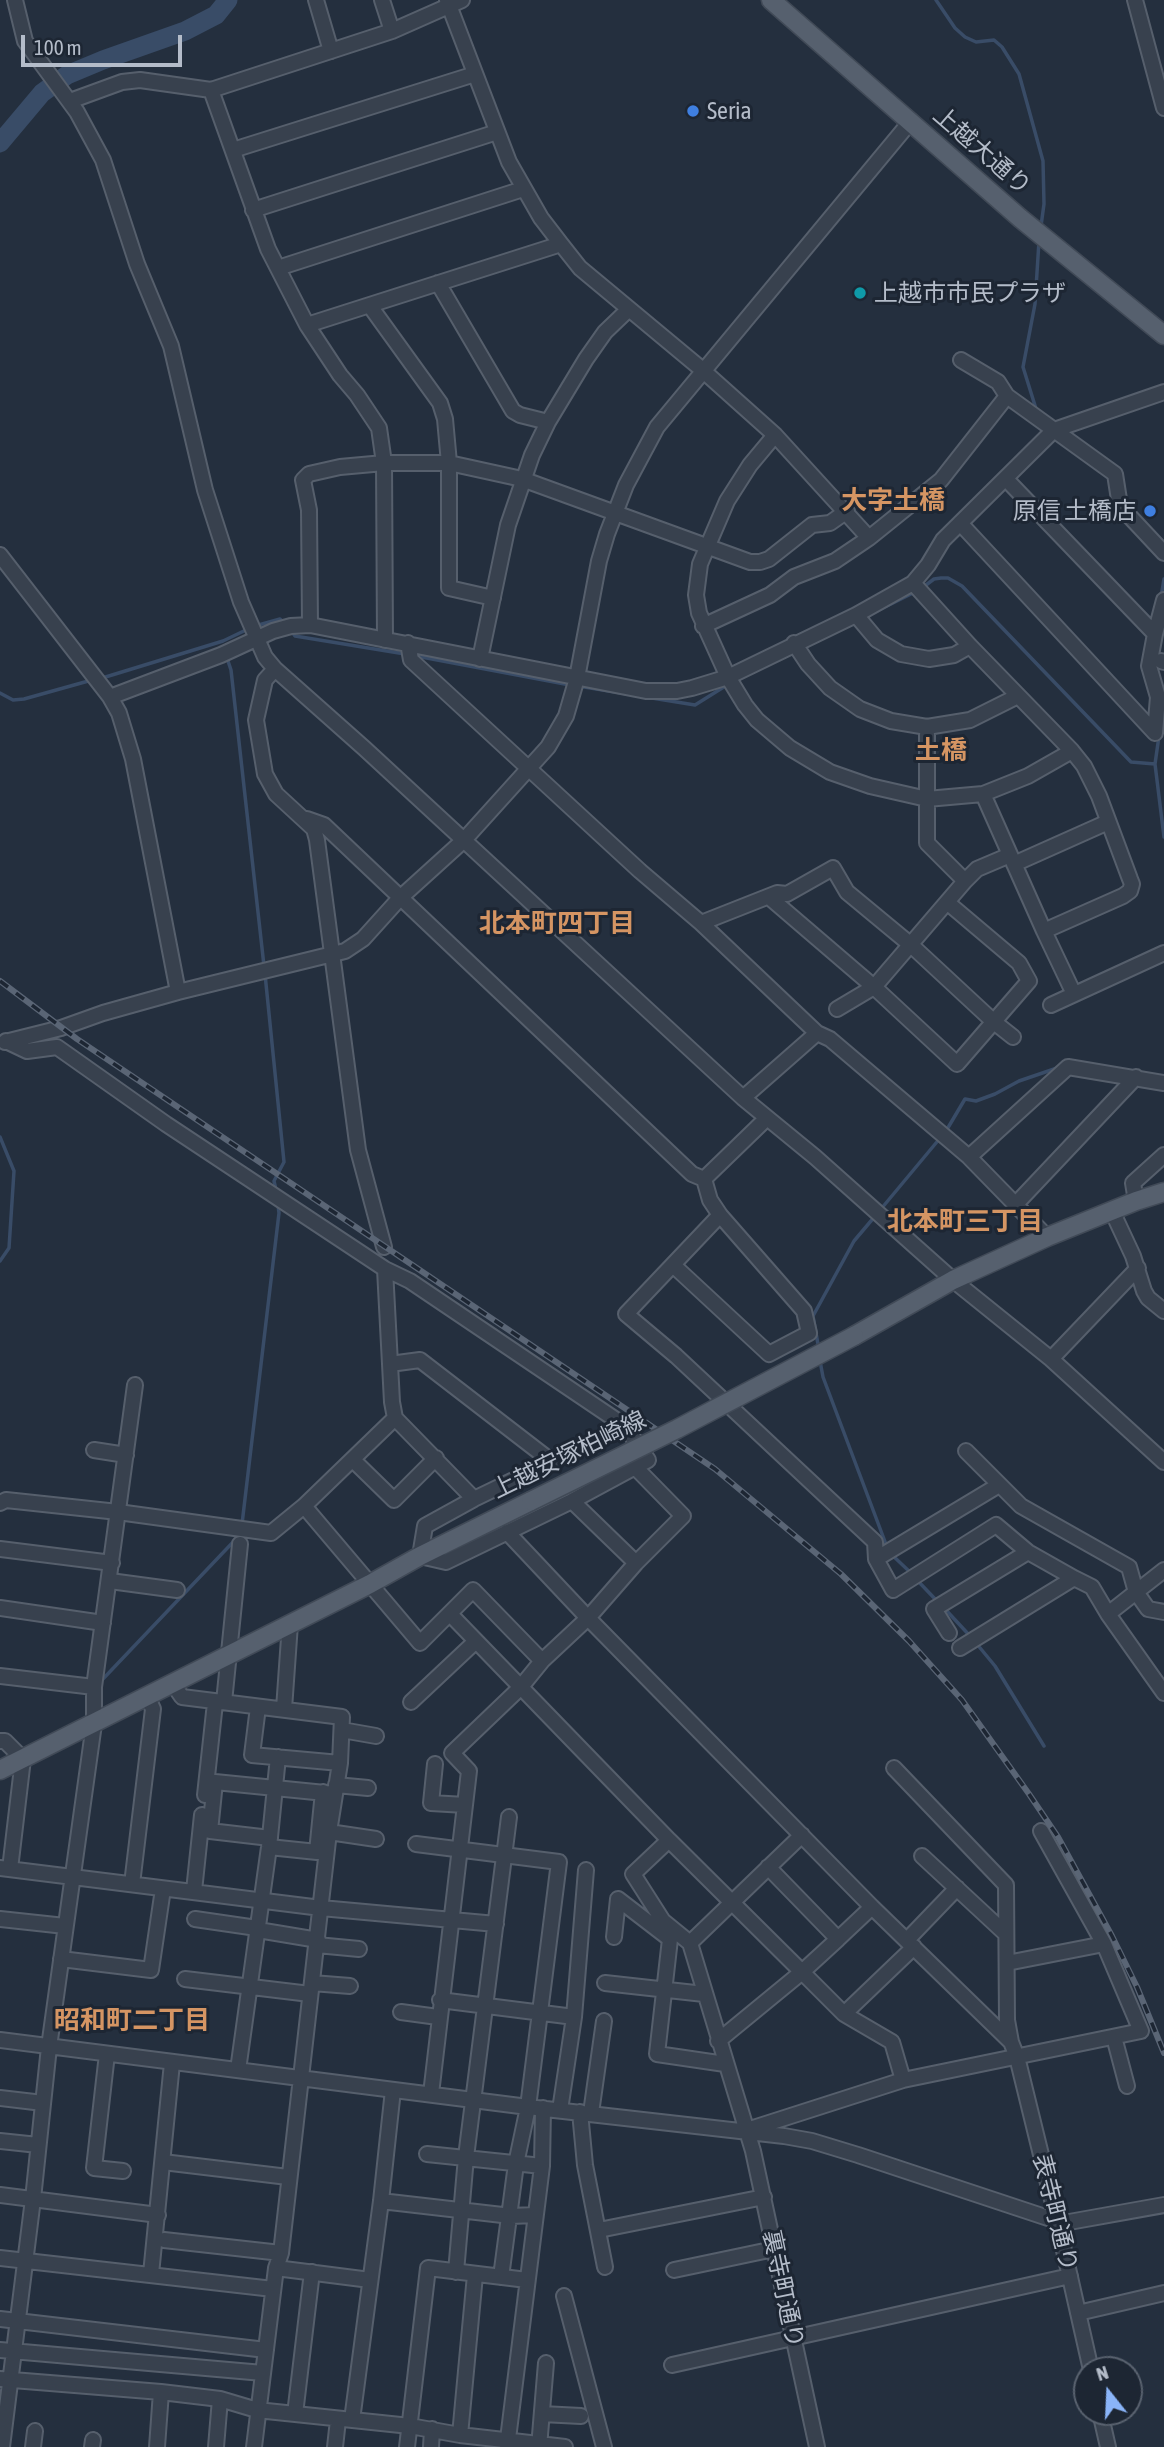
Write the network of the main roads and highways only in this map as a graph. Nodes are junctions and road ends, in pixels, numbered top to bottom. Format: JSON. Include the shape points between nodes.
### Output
{"nodes":[{"id":1,"x":771,"y":0,"type":"edge"},
{"id":2,"x":1164,"y":335,"type":"edge"},
{"id":3,"x":1164,"y":1192,"type":"edge"},
{"id":4,"x":0,"y":1770,"type":"edge"}],
"edges":[{"from":1,"to":2,"type":"main road","name":"上越大通り","via":[[1020,218]]},
{"from":3,"to":4,"type":"main road","name":"上越安塚柏崎線","bridge":true,"via":[[1047,1237],[953,1280],[677,1429]]}]}
